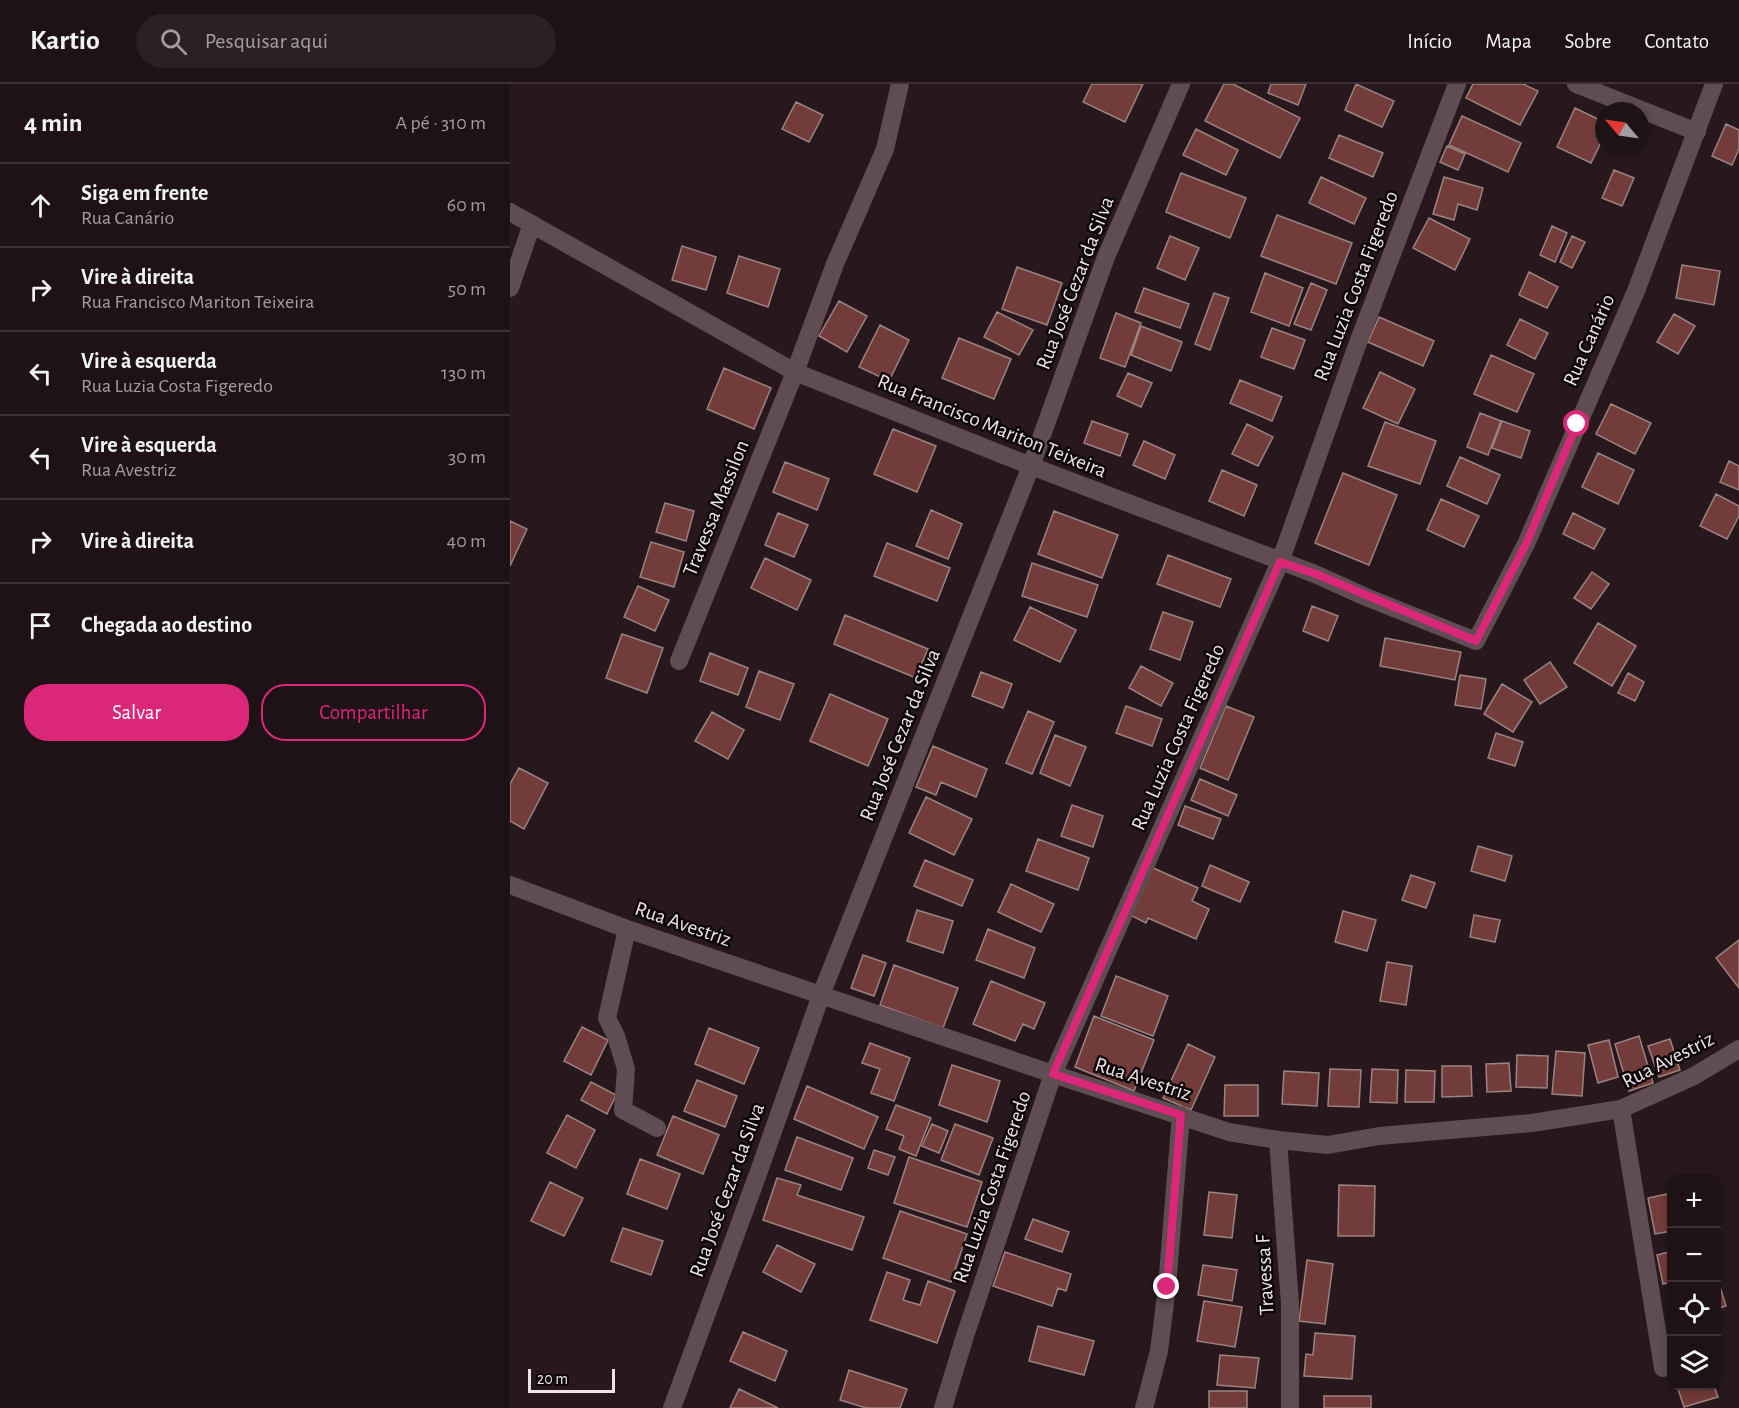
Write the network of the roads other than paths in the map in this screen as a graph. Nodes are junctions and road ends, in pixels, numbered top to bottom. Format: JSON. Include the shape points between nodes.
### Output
{"nodes":[{"id":1,"x":900,"y":84,"type":"edge"},
{"id":2,"x":1181,"y":84,"type":"edge"},
{"id":3,"x":1457,"y":84,"type":"edge"},
{"id":4,"x":1576,"y":84,"type":"edge"},
{"id":5,"x":1714,"y":84,"type":"edge"},
{"id":6,"x":1697,"y":132,"type":"junction"},
{"id":7,"x":510,"y":213,"type":"edge"},
{"id":8,"x":532,"y":224,"type":"junction"},
{"id":9,"x":510,"y":288,"type":"edge"},
{"id":10,"x":795,"y":372,"type":"junction"},
{"id":11,"x":1031,"y":466,"type":"junction"},
{"id":12,"x":1280,"y":562,"type":"junction"},
{"id":13,"x":1476,"y":641,"type":"joint"},
{"id":14,"x":679,"y":661,"type":"dead end"},
{"id":15,"x":510,"y":885,"type":"edge"},
{"id":16,"x":627,"y":929,"type":"junction"},
{"id":17,"x":820,"y":995,"type":"junction"},
{"id":18,"x":1739,"y":1049,"type":"edge"},
{"id":19,"x":1053,"y":1074,"type":"junction"},
{"id":20,"x":1621,"y":1109,"type":"junction"},
{"id":21,"x":1181,"y":1115,"type":"junction"},
{"id":22,"x":657,"y":1128,"type":"dead end"},
{"id":23,"x":1278,"y":1140,"type":"junction"},
{"id":24,"x":1663,"y":1368,"type":"dead end"},
{"id":25,"x":672,"y":1408,"type":"edge"},
{"id":26,"x":943,"y":1408,"type":"edge"},
{"id":27,"x":1144,"y":1408,"type":"edge"},
{"id":28,"x":1290,"y":1408,"type":"edge"}],
"edges":[{"from":1,"to":10,"type":"street","name":"Travessa Massilon","via":[[885,150]]},
{"from":2,"to":11,"type":"street","name":"Rua José Cezar da Silva","via":[[1106,257]]},
{"from":3,"to":12,"type":"street","name":"Rua Luzia Costa Figeredo","via":[[1356,348]]},
{"from":4,"to":6,"type":"street"},
{"from":5,"to":6,"type":"street","name":"Rua Canário"},
{"from":6,"to":13,"type":"street","name":"Rua Canário","via":[[1636,291],[1526,544]]},
{"from":7,"to":8,"type":"street","name":"Rua Francisco Mariton Teixeira"},
{"from":8,"to":9,"type":"street"},
{"from":8,"to":10,"type":"street","name":"Rua Francisco Mariton Teixeira"},
{"from":10,"to":11,"type":"street","name":"Rua Francisco Mariton Teixeira"},
{"from":10,"to":14,"type":"street","name":"Travessa Massilon"},
{"from":11,"to":12,"type":"street","name":"Rua Francisco Mariton Teixeira"},
{"from":11,"to":17,"type":"street","name":"Rua José Cezar da Silva"},
{"from":12,"to":13,"type":"street","name":"Rua Francisco Mariton Teixeira"},
{"from":12,"to":19,"type":"street","name":"Rua Luzia Costa Figeredo"},
{"from":15,"to":16,"type":"street","name":"Rua Avestriz"},
{"from":16,"to":17,"type":"street","name":"Rua Avestriz"},
{"from":16,"to":22,"type":"street","via":[[607,1018],[626,1069],[623,1110]]},
{"from":17,"to":19,"type":"street","name":"Rua Avestriz"},
{"from":17,"to":25,"type":"street","name":"Rua José Cezar da Silva"},
{"from":18,"to":20,"type":"street","name":"Rua Avestriz","via":[[1694,1076]]},
{"from":19,"to":21,"type":"street","name":"Rua Avestriz"},
{"from":19,"to":26,"type":"street","name":"Rua Luzia Costa Figeredo"},
{"from":20,"to":23,"type":"street","name":"Rua Avestriz","via":[[1532,1123],[1328,1145]]},
{"from":20,"to":24,"type":"street"},
{"from":21,"to":23,"type":"street","name":"Rua Avestriz","via":[[1229,1132]]},
{"from":21,"to":27,"type":"street","via":[[1159,1352]]},
{"from":23,"to":28,"type":"street","name":"Travessa F","via":[[1290,1305]]}]}
